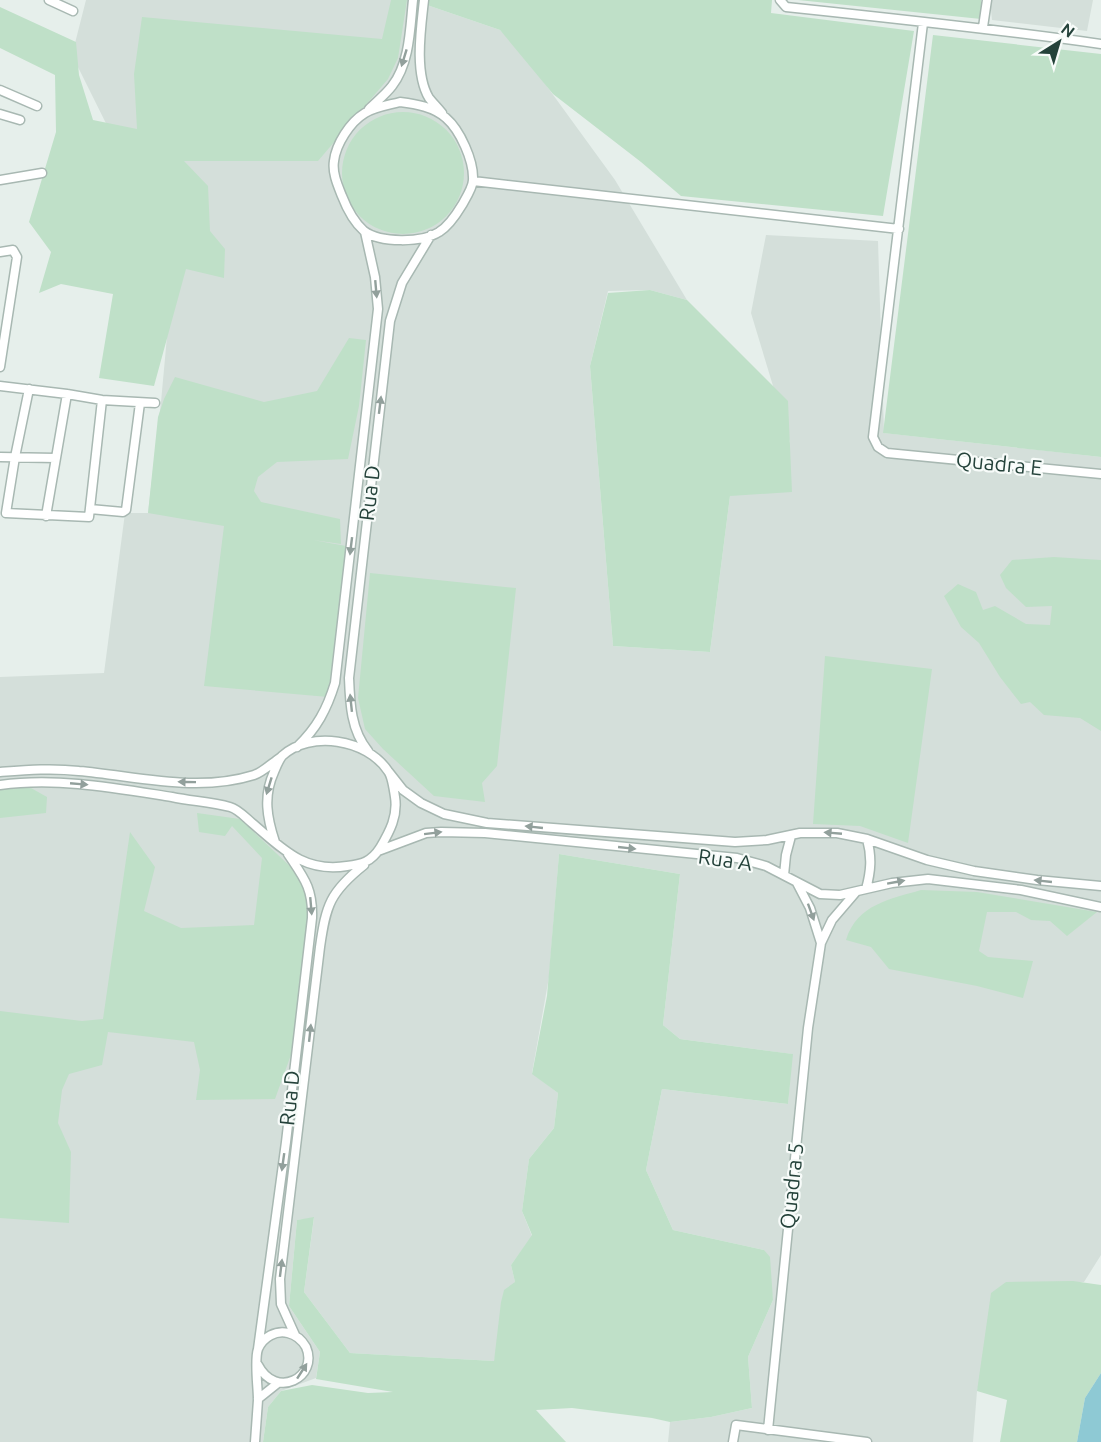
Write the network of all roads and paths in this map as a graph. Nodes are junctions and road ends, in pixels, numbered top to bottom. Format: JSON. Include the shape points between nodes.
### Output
{"nodes":[{"id":1,"x":49,"y":0,"type":"edge"},
{"id":2,"x":413,"y":0,"type":"edge"},
{"id":3,"x":424,"y":0,"type":"edge"},
{"id":4,"x":780,"y":0,"type":"edge"},
{"id":5,"x":987,"y":0,"type":"edge"},
{"id":6,"x":73,"y":11,"type":"dead end"},
{"id":7,"x":923,"y":23,"type":"junction"},
{"id":8,"x":983,"y":27,"type":"junction"},
{"id":9,"x":1101,"y":44,"type":"edge"},
{"id":10,"x":0,"y":90,"type":"edge"},
{"id":11,"x":37,"y":106,"type":"dead end"},
{"id":12,"x":365,"y":112,"type":"junction"},
{"id":13,"x":0,"y":114,"type":"edge"},
{"id":14,"x":446,"y":117,"type":"junction"},
{"id":15,"x":20,"y":120,"type":"dead end"},
{"id":16,"x":42,"y":173,"type":"dead end"},
{"id":17,"x":0,"y":180,"type":"edge"},
{"id":18,"x":473,"y":181,"type":"junction"},
{"id":19,"x":899,"y":229,"type":"junction"},
{"id":20,"x":365,"y":232,"type":"junction"},
{"id":21,"x":431,"y":235,"type":"junction"},
{"id":22,"x":4,"y":251,"type":"edge"},
{"id":23,"x":4,"y":324,"type":"edge"},
{"id":24,"x":0,"y":367,"type":"edge"},
{"id":25,"x":0,"y":386,"type":"edge"},
{"id":26,"x":29,"y":389,"type":"junction"},
{"id":27,"x":67,"y":394,"type":"junction"},
{"id":28,"x":102,"y":400,"type":"junction"},
{"id":29,"x":140,"y":403,"type":"junction"},
{"id":30,"x":155,"y":403,"type":"dead end"},
{"id":31,"x":364,"y":437,"type":"junction"},
{"id":32,"x":376,"y":438,"type":"junction"},
{"id":33,"x":0,"y":457,"type":"edge"},
{"id":34,"x":15,"y":457,"type":"junction"},
{"id":35,"x":56,"y":458,"type":"junction"},
{"id":36,"x":1101,"y":474,"type":"edge"},
{"id":37,"x":90,"y":509,"type":"junction"},
{"id":38,"x":46,"y":516,"type":"junction"},
{"id":39,"x":295,"y":748,"type":"junction"},
{"id":40,"x":373,"y":756,"type":"junction"},
{"id":41,"x":281,"y":757,"type":"junction"},
{"id":42,"x":41,"y":768,"type":"junction"},
{"id":43,"x":388,"y":771,"type":"junction"},
{"id":44,"x":0,"y":772,"type":"edge"},
{"id":45,"x":41,"y":782,"type":"junction"},
{"id":46,"x":0,"y":785,"type":"edge"},
{"id":47,"x":556,"y":830,"type":"junction"},
{"id":48,"x":791,"y":836,"type":"junction"},
{"id":49,"x":867,"y":839,"type":"junction"},
{"id":50,"x":556,"y":841,"type":"junction"},
{"id":51,"x":275,"y":842,"type":"junction"},
{"id":52,"x":378,"y":851,"type":"junction"},
{"id":53,"x":287,"y":854,"type":"junction"},
{"id":54,"x":365,"y":864,"type":"junction"},
{"id":55,"x":784,"y":875,"type":"junction"},
{"id":56,"x":797,"y":884,"type":"junction"},
{"id":57,"x":1101,"y":886,"type":"edge"},
{"id":58,"x":866,"y":889,"type":"junction"},
{"id":59,"x":856,"y":892,"type":"junction"},
{"id":60,"x":1101,"y":907,"type":"edge"},
{"id":61,"x":821,"y":943,"type":"junction"},
{"id":62,"x":286,"y":1142,"type":"junction"},
{"id":63,"x":296,"y":1142,"type":"junction"},
{"id":64,"x":295,"y":1335,"type":"junction"},
{"id":65,"x":258,"y":1349,"type":"junction"},
{"id":66,"x":258,"y":1365,"type":"junction"},
{"id":67,"x":278,"y":1383,"type":"junction"},
{"id":68,"x":258,"y":1399,"type":"junction"},
{"id":69,"x":768,"y":1430,"type":"junction"},
{"id":70,"x":255,"y":1442,"type":"edge"},
{"id":71,"x":734,"y":1442,"type":"edge"},
{"id":72,"x":867,"y":1442,"type":"edge"}],
"edges":[{"from":1,"to":6,"type":"street"},
{"from":2,"to":12,"type":"street","one_way":true,"via":[[404,61],[393,86]]},
{"from":3,"to":14,"type":"street","via":[[419,43],[421,70],[429,97]]},
{"from":4,"to":7,"type":"street","via":[[786,7]]},
{"from":5,"to":8,"type":"street"},
{"from":7,"to":8,"type":"street"},
{"from":7,"to":19,"type":"street"},
{"from":8,"to":9,"type":"street"},
{"from":10,"to":11,"type":"street"},
{"from":12,"to":14,"type":"street","via":[[400,102],[421,105]]},
{"from":12,"to":20,"type":"street","via":[[340,143],[333,162],[345,201]]},
{"from":13,"to":15,"type":"street"},
{"from":14,"to":18,"type":"street","via":[[467,151]]},
{"from":16,"to":17,"type":"street"},
{"from":18,"to":19,"type":"street"},
{"from":18,"to":21,"type":"street","via":[[453,220]]},
{"from":19,"to":36,"type":"street","name":"Quadra E","via":[[873,437],[878,447],[887,453]]},
{"from":20,"to":21,"type":"street","via":[[405,241]]},
{"from":20,"to":31,"type":"street","name":"Rua D","one_way":true,"via":[[378,309]]},
{"from":32,"to":21,"type":"street","name":"Rua D","one_way":true,"via":[[390,321],[402,283]]},
{"from":22,"to":23,"type":"street","via":[[13,250],[17,257]]},
{"from":23,"to":24,"type":"street"},
{"from":25,"to":26,"type":"street"},
{"from":26,"to":27,"type":"street"},
{"from":26,"to":34,"type":"street"},
{"from":27,"to":28,"type":"street"},
{"from":27,"to":35,"type":"street"},
{"from":28,"to":29,"type":"street"},
{"from":28,"to":37,"type":"street"},
{"from":29,"to":30,"type":"street"},
{"from":29,"to":37,"type":"street","via":[[126,510]]},
{"from":31,"to":32,"type":"street"},
{"from":31,"to":39,"type":"street","name":"Rua D","one_way":true,"via":[[335,683],[328,705],[311,734]]},
{"from":40,"to":32,"type":"street","name":"Rua D","one_way":true,"via":[[352,718],[349,678]]},
{"from":33,"to":34,"type":"street"},
{"from":34,"to":35,"type":"street"},
{"from":34,"to":38,"type":"street","via":[[6,513]]},
{"from":35,"to":38,"type":"street"},
{"from":37,"to":38,"type":"street","via":[[89,517]]},
{"from":39,"to":40,"type":"street","via":[[334,740]]},
{"from":39,"to":41,"type":"street"},
{"from":40,"to":43,"type":"street"},
{"from":41,"to":42,"type":"street","one_way":true,"via":[[256,774],[206,782],[155,781]]},
{"from":41,"to":51,"type":"street","one_way":true,"via":[[266,799]]},
{"from":42,"to":44,"type":"street"},
{"from":42,"to":45,"type":"street"},
{"from":47,"to":43,"type":"street","name":"Rua A","one_way":true,"via":[[487,823],[444,813],[403,790]]},
{"from":43,"to":52,"type":"street","via":[[395,797],[395,818]]},
{"from":45,"to":46,"type":"street"},
{"from":45,"to":51,"type":"street","one_way":true,"via":[[80,784],[233,807]]},
{"from":47,"to":48,"type":"street","name":"Rua A","via":[[735,842]]},
{"from":47,"to":50,"type":"street"},
{"from":49,"to":48,"type":"street","name":"Rua A","one_way":true,"via":[[820,832]]},
{"from":48,"to":55,"type":"street"},
{"from":57,"to":49,"type":"street","name":"Rua A","one_way":true,"via":[[974,871]]},
{"from":49,"to":58,"type":"street","via":[[872,870]]},
{"from":52,"to":50,"type":"street","name":"Rua A","one_way":true,"via":[[426,833],[441,832]]},
{"from":50,"to":55,"type":"street","name":"Rua A","one_way":true,"via":[[738,858]]},
{"from":51,"to":53,"type":"street"},
{"from":52,"to":54,"type":"street"},
{"from":53,"to":54,"type":"street","via":[[326,867]]},
{"from":53,"to":62,"type":"street","name":"Rua D","one_way":true,"via":[[308,883],[313,903]]},
{"from":63,"to":54,"type":"street","name":"Rua D","one_way":true,"via":[[325,914],[345,880]]},
{"from":55,"to":56,"type":"street","name":"Rua A"},
{"from":56,"to":59,"type":"street","name":"Rua A","via":[[820,894]]},
{"from":56,"to":61,"type":"street","name":"Quadra 5","one_way":true},
{"from":58,"to":59,"type":"street","name":"Rua A"},
{"from":58,"to":60,"type":"street","name":"Rua A","one_way":true,"via":[[928,879],[1022,890]]},
{"from":59,"to":61,"type":"street","name":"Quadra 5","via":[[832,920]]},
{"from":61,"to":69,"type":"street","name":"Quadra 5","via":[[808,1028]]},
{"from":62,"to":63,"type":"street"},
{"from":62,"to":65,"type":"street","name":"Rua D","one_way":true},
{"from":64,"to":63,"type":"street","name":"Rua D","one_way":true,"via":[[280,1304],[280,1280]]},
{"from":64,"to":65,"type":"street","via":[[277,1332],[262,1341]]},
{"from":67,"to":64,"type":"street","one_way":true,"via":[[295,1380],[307,1366],[306,1348]]},
{"from":65,"to":66,"type":"street"},
{"from":66,"to":67,"type":"street","via":[[269,1380]]},
{"from":66,"to":68,"type":"street"},
{"from":67,"to":68,"type":"street"},
{"from":68,"to":70,"type":"street"},
{"from":69,"to":71,"type":"street","via":[[736,1425]]},
{"from":69,"to":72,"type":"street"}]}
